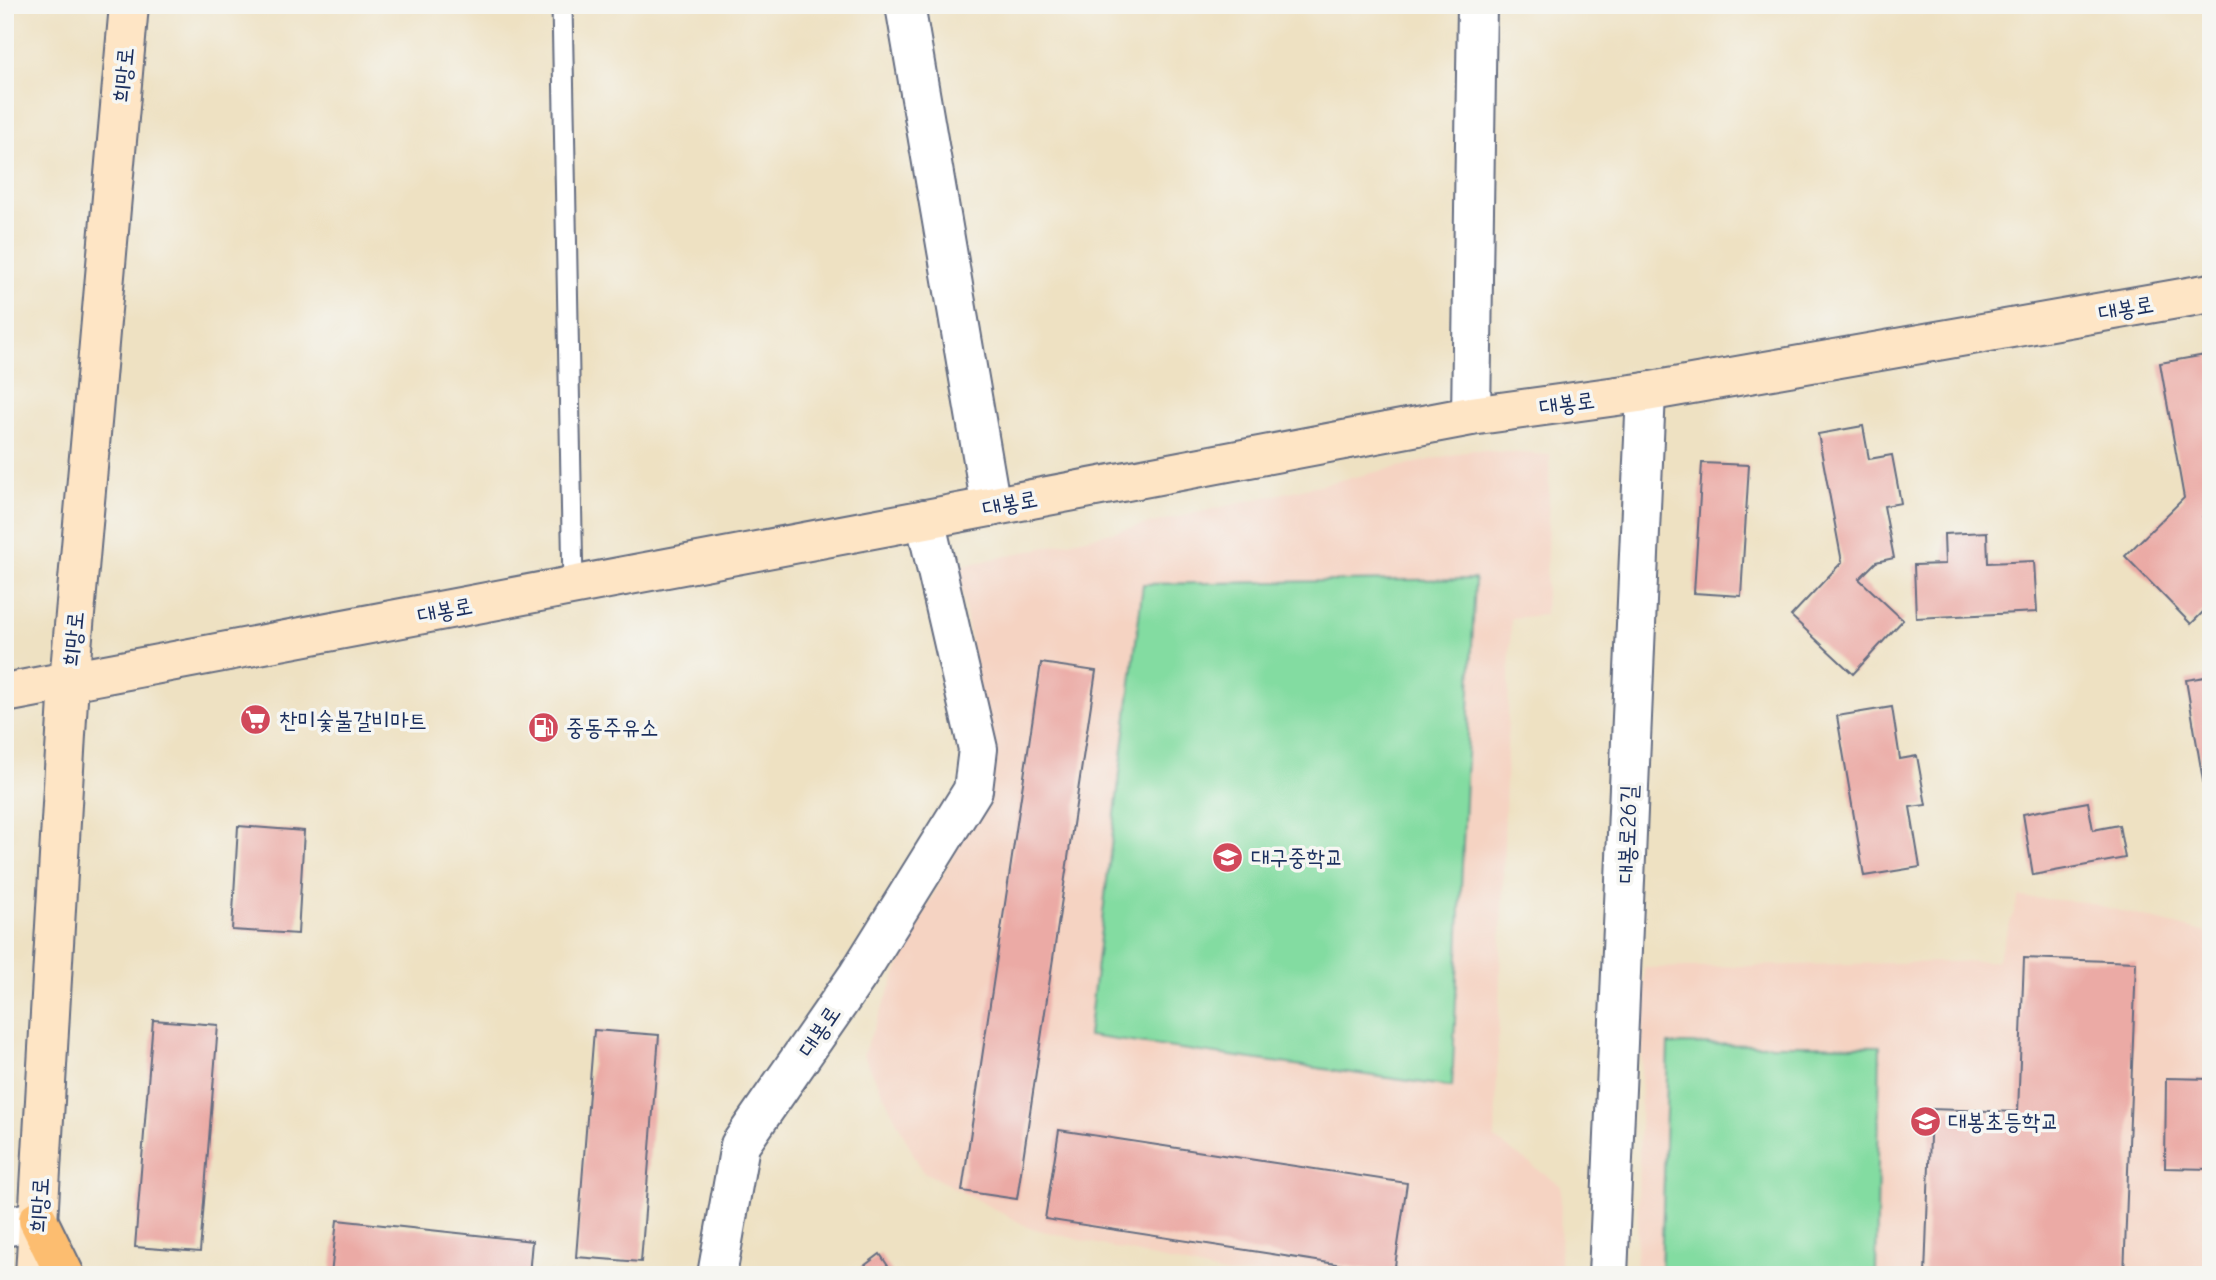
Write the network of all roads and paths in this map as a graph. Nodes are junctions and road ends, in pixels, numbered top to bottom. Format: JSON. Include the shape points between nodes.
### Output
{"nodes":[{"id":1,"x":129,"y":5,"type":"edge"},
{"id":2,"x":562,"y":5,"type":"edge"},
{"id":3,"x":905,"y":5,"type":"edge"},
{"id":4,"x":1477,"y":5,"type":"edge"},
{"id":5,"x":2211,"y":293,"type":"edge"},
{"id":6,"x":1646,"y":392,"type":"junction"},
{"id":7,"x":1471,"y":416,"type":"junction"},
{"id":8,"x":991,"y":507,"type":"junction"},
{"id":9,"x":925,"y":519,"type":"junction"},
{"id":10,"x":573,"y":586,"type":"junction"},
{"id":11,"x":69,"y":682,"type":"junction"},
{"id":12,"x":5,"y":693,"type":"edge"},
{"id":13,"x":22,"y":1223,"type":"edge"},
{"id":14,"x":35,"y":1275,"type":"edge"},
{"id":15,"x":65,"y":1275,"type":"edge"},
{"id":16,"x":717,"y":1275,"type":"edge"},
{"id":17,"x":1608,"y":1275,"type":"edge"}],
"edges":[{"from":1,"to":11,"type":"street","name":"희망로"},
{"from":2,"to":10,"type":"lane"},
{"from":3,"to":8,"type":"street"},
{"from":4,"to":7,"type":"street"},
{"from":5,"to":6,"type":"street","name":"대봉로"},
{"from":6,"to":7,"type":"street","name":"대봉로"},
{"from":6,"to":17,"type":"street","name":"대봉로26길"},
{"from":7,"to":8,"type":"street","name":"대봉로"},
{"from":8,"to":9,"type":"street","name":"대봉로"},
{"from":9,"to":10,"type":"street","name":"대봉로"},
{"from":9,"to":16,"type":"street","name":"대봉로","via":[[978,750],[973,790],[858,975],[740,1145]]},
{"from":10,"to":11,"type":"street","name":"대봉로"},
{"from":11,"to":12,"type":"street","name":"대봉로"},
{"from":11,"to":13,"type":"street","name":"희망로"},
{"from":13,"to":14,"type":"street","name":"희망로"},
{"from":13,"to":15,"type":"highway"}]}
